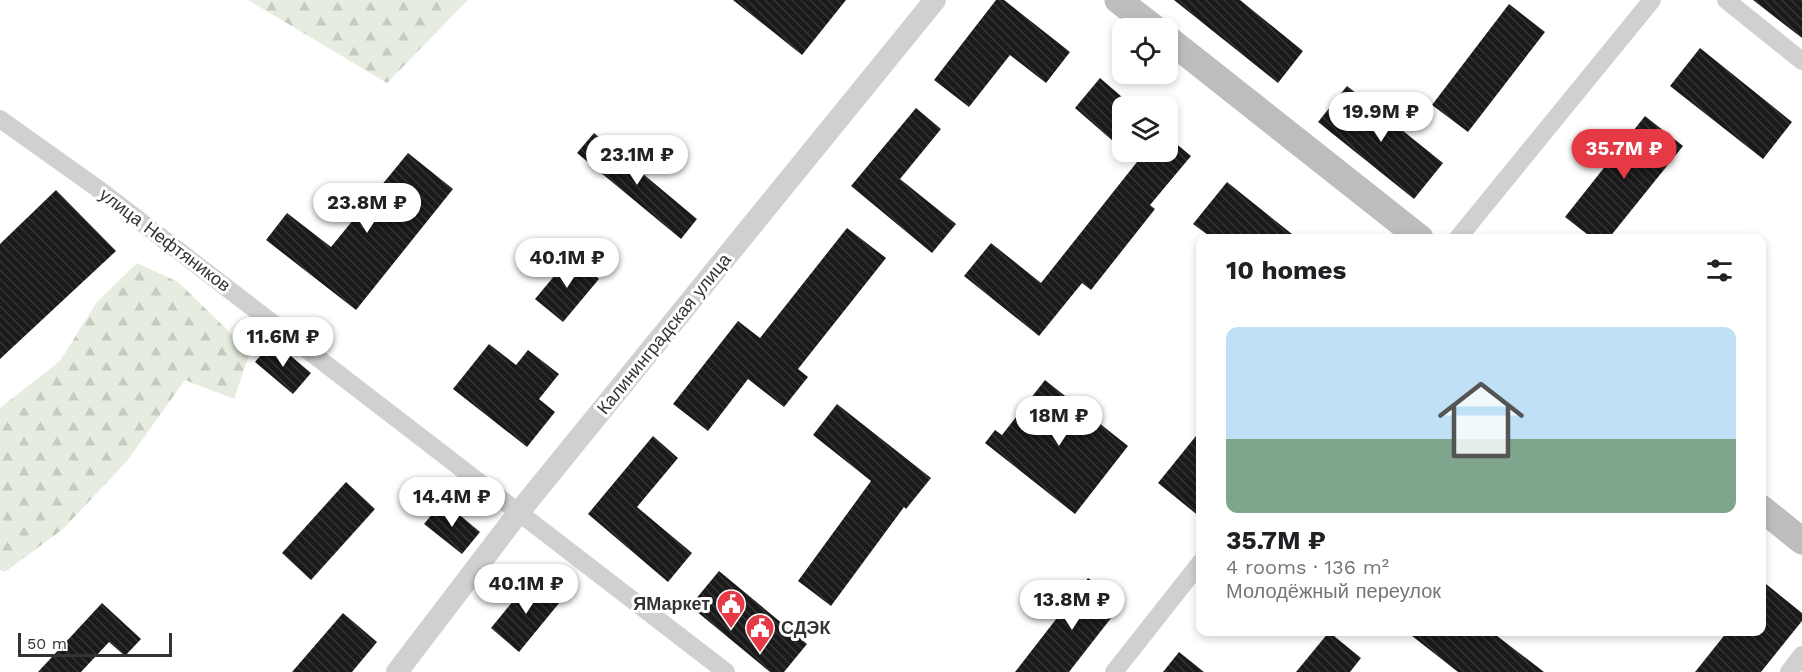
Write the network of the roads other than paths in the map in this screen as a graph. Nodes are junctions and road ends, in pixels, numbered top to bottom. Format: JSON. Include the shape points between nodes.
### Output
{"nodes":[{"id":1,"x":935,"y":0,"type":"edge"},
{"id":2,"x":1118,"y":0,"type":"edge"},
{"id":3,"x":1652,"y":0,"type":"edge"},
{"id":4,"x":1726,"y":0,"type":"edge"},
{"id":5,"x":1142,"y":18,"type":"edge"},
{"id":6,"x":1178,"y":47,"type":"edge"},
{"id":7,"x":1802,"y":61,"type":"edge"},
{"id":8,"x":0,"y":119,"type":"edge"},
{"id":9,"x":1415,"y":234,"type":"edge"},
{"id":10,"x":1461,"y":234,"type":"edge"},
{"id":11,"x":519,"y":512,"type":"junction"},
{"id":12,"x":1766,"y":512,"type":"edge"},
{"id":13,"x":1802,"y":541,"type":"edge"},
{"id":14,"x":1196,"y":568,"type":"edge"},
{"id":15,"x":1802,"y":655,"type":"edge"},
{"id":16,"x":398,"y":672,"type":"edge"},
{"id":17,"x":726,"y":672,"type":"edge"},
{"id":18,"x":1114,"y":672,"type":"edge"},
{"id":19,"x":1789,"y":672,"type":"edge"}],
"edges":[{"from":1,"to":11,"type":"street","name":"Калининградская улица"},
{"from":2,"to":5,"type":"main road"},
{"from":3,"to":10,"type":"street"},
{"from":4,"to":7,"type":"street"},
{"from":6,"to":9,"type":"main road"},
{"from":8,"to":11,"type":"street","name":"улица Нефтяников","via":[[97,188]]},
{"from":11,"to":16,"type":"street","name":"Калининградская улица"},
{"from":11,"to":17,"type":"street","name":"улица Нефтяников"},
{"from":12,"to":13,"type":"main road"},
{"from":14,"to":18,"type":"street"},
{"from":15,"to":19,"type":"street"}]}
